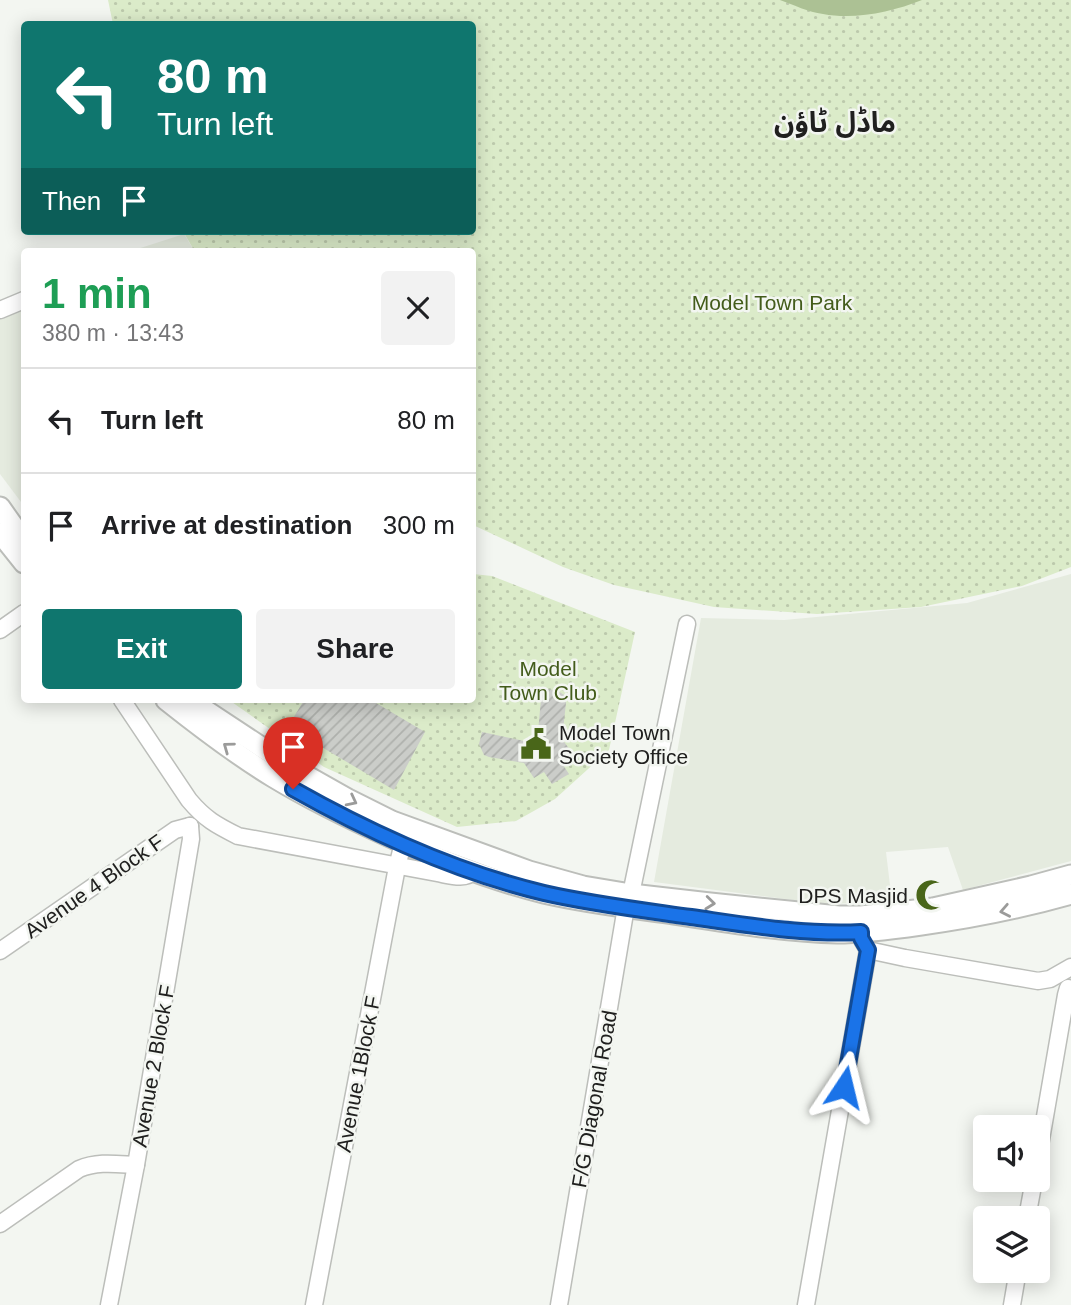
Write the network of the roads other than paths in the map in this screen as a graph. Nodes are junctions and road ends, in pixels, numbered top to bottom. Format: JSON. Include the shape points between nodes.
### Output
{"nodes":[{"id":1,"x":21,"y":301,"type":"edge"},
{"id":2,"x":0,"y":310,"type":"edge"},
{"id":3,"x":0,"y":507,"type":"edge"},
{"id":4,"x":0,"y":533,"type":"edge"},
{"id":5,"x":21,"y":537,"type":"edge"},
{"id":6,"x":21,"y":559,"type":"edge"},
{"id":7,"x":21,"y":616,"type":"edge"},
{"id":8,"x":687,"y":624,"type":"dead end"},
{"id":9,"x":0,"y":630,"type":"edge"},
{"id":10,"x":124,"y":703,"type":"edge"},
{"id":11,"x":170,"y":703,"type":"edge"},
{"id":12,"x":194,"y":703,"type":"edge"},
{"id":13,"x":195,"y":820,"type":"junction"},
{"id":14,"x":403,"y":843,"type":"junction"},
{"id":15,"x":478,"y":863,"type":"junction"},
{"id":16,"x":397,"y":867,"type":"junction"},
{"id":17,"x":1071,"y":875,"type":"edge"},
{"id":18,"x":1071,"y":894,"type":"edge"},
{"id":19,"x":629,"y":900,"type":"junction"},
{"id":20,"x":863,"y":933,"type":"junction"},
{"id":21,"x":0,"y":951,"type":"edge"},
{"id":22,"x":1065,"y":970,"type":"edge"},
{"id":23,"x":1070,"y":989,"type":"edge"},
{"id":24,"x":1045,"y":1115,"type":"edge"},
{"id":25,"x":136,"y":1165,"type":"junction"},
{"id":26,"x":0,"y":1224,"type":"edge"},
{"id":27,"x":1016,"y":1283,"type":"edge"},
{"id":28,"x":109,"y":1305,"type":"edge"},
{"id":29,"x":314,"y":1305,"type":"edge"},
{"id":30,"x":559,"y":1305,"type":"edge"},
{"id":31,"x":806,"y":1305,"type":"edge"},
{"id":32,"x":1012,"y":1305,"type":"edge"}],
"edges":[{"from":1,"to":2,"type":"street"},
{"from":3,"to":5,"type":"main road"},
{"from":4,"to":6,"type":"main road"},
{"from":7,"to":9,"type":"street"},
{"from":8,"to":19,"type":"street","name":"F/G Diagonal Road"},
{"from":10,"to":13,"type":"street","via":[[189,800]]},
{"from":14,"to":11,"type":"main road","one_way":true,"via":[[336,813],[272,776]]},
{"from":12,"to":15,"type":"main road","one_way":true,"via":[[348,799]]},
{"from":13,"to":16,"type":"street","via":[[238,836]]},
{"from":13,"to":21,"type":"street","name":"Avenue 4 Block F"},
{"from":13,"to":25,"type":"street","name":"Avenue 2 Block F"},
{"from":14,"to":15,"type":"main road","via":[[442,860]]},
{"from":14,"to":16,"type":"street","name":"Avenue 1Block F"},
{"from":15,"to":16,"type":"street","via":[[464,877]]},
{"from":15,"to":19,"type":"main road","via":[[502,881],[544,893]]},
{"from":16,"to":29,"type":"street","name":"Avenue 1Block F"},
{"from":17,"to":20,"type":"main road","via":[[933,908]]},
{"from":18,"to":20,"type":"main road","one_way":true,"via":[[1016,909]]},
{"from":19,"to":20,"type":"main road","via":[[802,931]]},
{"from":19,"to":30,"type":"street","name":"F/G Diagonal Road"},
{"from":20,"to":22,"type":"street","via":[[905,958],[1038,981]]},
{"from":20,"to":31,"type":"street"},
{"from":22,"to":23,"type":"street"},
{"from":23,"to":24,"type":"street"},
{"from":25,"to":26,"type":"street","via":[[99,1163],[79,1169]]},
{"from":25,"to":28,"type":"street","name":"Avenue 2 Block F"},
{"from":27,"to":32,"type":"street"}]}
